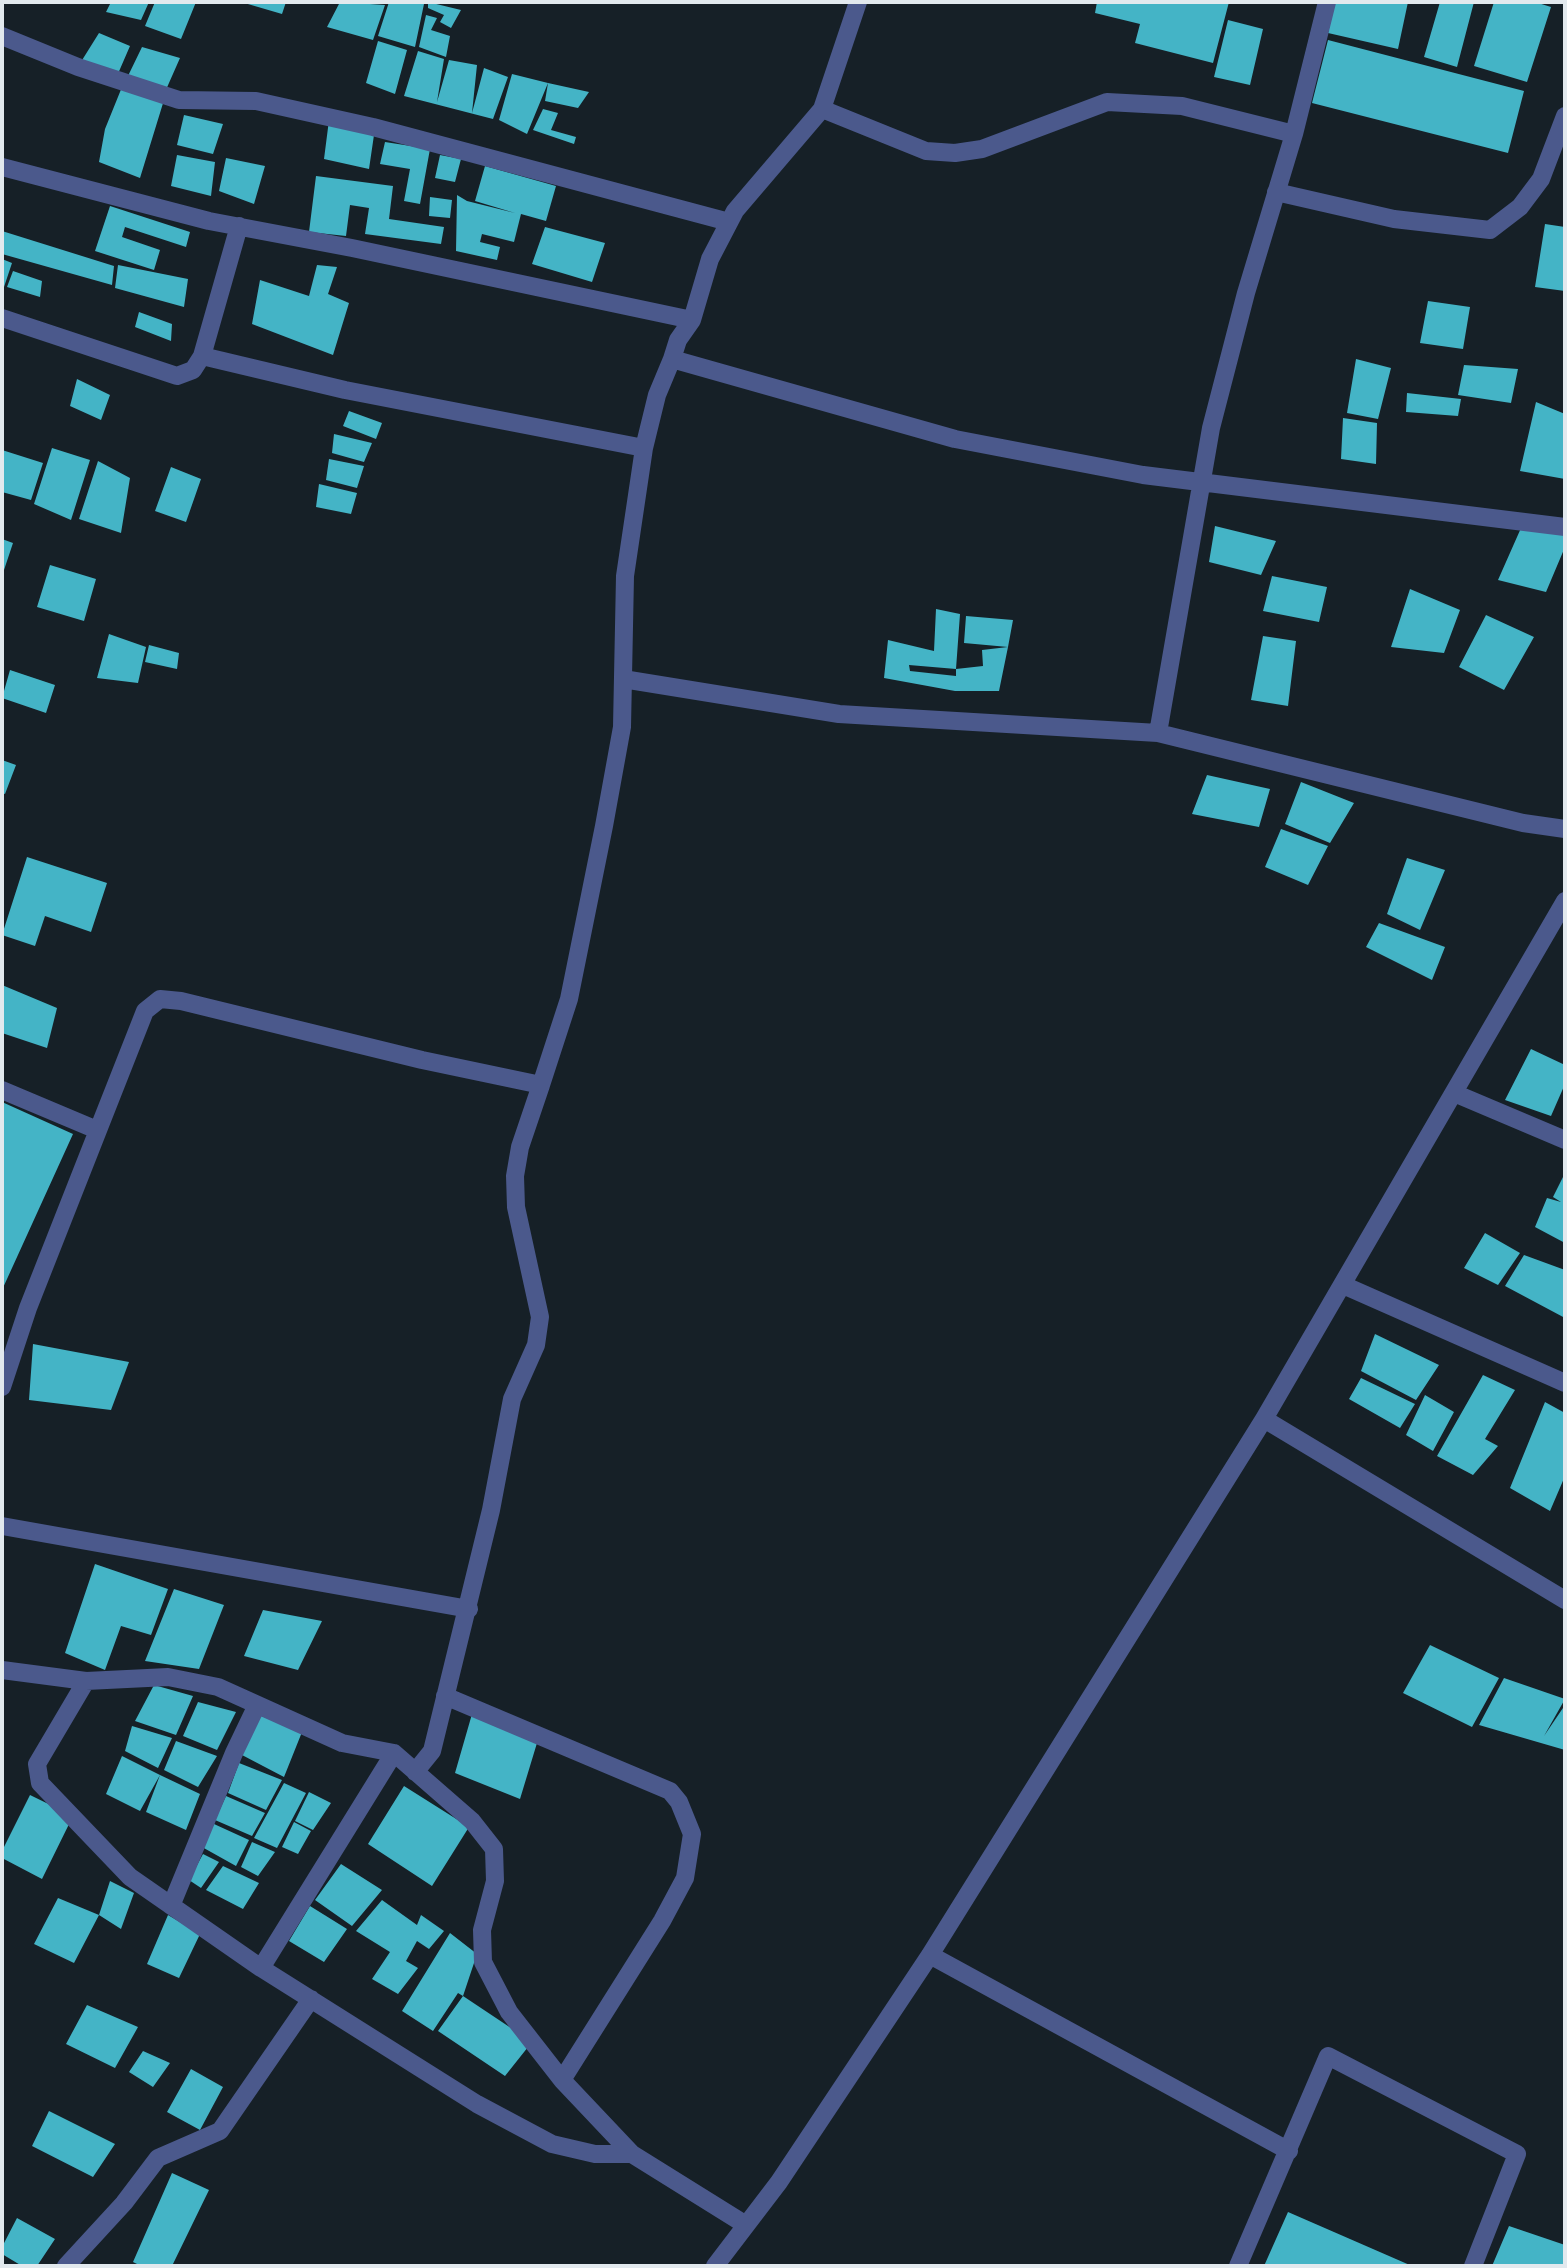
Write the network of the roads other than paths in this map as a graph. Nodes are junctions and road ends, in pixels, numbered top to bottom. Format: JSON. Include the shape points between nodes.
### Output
{"nodes":[{"id":1,"x":858,"y":2,"type":"edge"},
{"id":2,"x":1327,"y":2,"type":"edge"},
{"id":3,"x":2,"y":36,"type":"edge"},
{"id":4,"x":822,"y":109,"type":"junction"},
{"id":5,"x":1565,"y":116,"type":"edge"},
{"id":6,"x":1294,"y":134,"type":"junction"},
{"id":7,"x":2,"y":167,"type":"edge"},
{"id":8,"x":1276,"y":192,"type":"junction"},
{"id":9,"x":729,"y":222,"type":"junction"},
{"id":10,"x":239,"y":226,"type":"junction"},
{"id":11,"x":2,"y":318,"type":"edge"},
{"id":12,"x":692,"y":320,"type":"junction"},
{"id":13,"x":202,"y":356,"type":"junction"},
{"id":14,"x":672,"y":359,"type":"junction"},
{"id":15,"x":644,"y":448,"type":"junction"},
{"id":16,"x":1200,"y":480,"type":"junction"},
{"id":17,"x":1565,"y":527,"type":"edge"},
{"id":18,"x":623,"y":679,"type":"junction"},
{"id":19,"x":1158,"y":733,"type":"junction"},
{"id":20,"x":1565,"y":829,"type":"edge"},
{"id":21,"x":1565,"y":901,"type":"edge"},
{"id":22,"x":541,"y":1085,"type":"junction"},
{"id":23,"x":2,"y":1090,"type":"edge"},
{"id":24,"x":1454,"y":1093,"type":"junction"},
{"id":25,"x":97,"y":1130,"type":"junction"},
{"id":26,"x":1565,"y":1140,"type":"edge"},
{"id":27,"x":1343,"y":1285,"type":"junction"},
{"id":28,"x":7,"y":1353,"type":"edge"},
{"id":29,"x":1565,"y":1382,"type":"edge"},
{"id":30,"x":2,"y":1387,"type":"edge"},
{"id":31,"x":1264,"y":1419,"type":"junction"},
{"id":32,"x":2,"y":1525,"type":"edge"},
{"id":33,"x":1565,"y":1600,"type":"edge"},
{"id":34,"x":469,"y":1609,"type":"junction"},
{"id":35,"x":2,"y":1670,"type":"edge"},
{"id":36,"x":86,"y":1681,"type":"junction"},
{"id":37,"x":445,"y":1696,"type":"junction"},
{"id":38,"x":257,"y":1705,"type":"junction"},
{"id":39,"x":394,"y":1753,"type":"junction"},
{"id":40,"x":415,"y":1772,"type":"junction"},
{"id":41,"x":171,"y":1906,"type":"junction"},
{"id":42,"x":930,"y":1955,"type":"junction"},
{"id":43,"x":261,"y":1968,"type":"junction"},
{"id":44,"x":311,"y":1999,"type":"junction"},
{"id":45,"x":562,"y":2080,"type":"junction"},
{"id":46,"x":1289,"y":2151,"type":"junction"},
{"id":47,"x":632,"y":2154,"type":"junction"},
{"id":48,"x":746,"y":2225,"type":"junction"},
{"id":49,"x":66,"y":2266,"type":"edge"},
{"id":50,"x":715,"y":2266,"type":"edge"},
{"id":51,"x":1238,"y":2266,"type":"edge"},
{"id":52,"x":1473,"y":2266,"type":"edge"}],
"edges":[{"from":1,"to":4,"type":"street"},
{"from":2,"to":6,"type":"street"},
{"from":3,"to":9,"type":"street","via":[[179,100],[256,101],[373,127]]},
{"from":4,"to":6,"type":"street","via":[[926,151],[956,153],[982,149],[1107,102],[1182,106]]},
{"from":4,"to":9,"type":"street"},
{"from":5,"to":8,"type":"street","via":[[1541,179],[1520,207],[1490,230],[1394,219]]},
{"from":6,"to":8,"type":"street"},
{"from":7,"to":10,"type":"street"},
{"from":8,"to":16,"type":"street"},
{"from":9,"to":12,"type":"street","via":[[710,259]]},
{"from":10,"to":12,"type":"street"},
{"from":10,"to":13,"type":"street"},
{"from":11,"to":13,"type":"street","via":[[177,376],[193,370]]},
{"from":12,"to":14,"type":"street"},
{"from":13,"to":15,"type":"street","via":[[345,390]]},
{"from":14,"to":15,"type":"street","via":[[657,395]]},
{"from":14,"to":16,"type":"street","via":[[955,439],[1143,475]]},
{"from":15,"to":18,"type":"street","via":[[625,576]]},
{"from":16,"to":17,"type":"street"},
{"from":16,"to":19,"type":"street"},
{"from":18,"to":19,"type":"street","via":[[839,714]]},
{"from":18,"to":22,"type":"street","via":[[622,727],[582,937],[569,999]]},
{"from":19,"to":20,"type":"street","via":[[1522,823]]},
{"from":21,"to":24,"type":"street"},
{"from":22,"to":25,"type":"street","via":[[160,999],[145,1011]]},
{"from":22,"to":34,"type":"street","via":[[515,1176],[516,1207],[540,1317],[536,1345],[512,1399]]},
{"from":23,"to":25,"type":"street"},
{"from":24,"to":26,"type":"street"},
{"from":24,"to":27,"type":"street"},
{"from":25,"to":28,"type":"street"},
{"from":27,"to":29,"type":"street"},
{"from":27,"to":31,"type":"street"},
{"from":28,"to":30,"type":"street"},
{"from":31,"to":33,"type":"street"},
{"from":31,"to":42,"type":"street"},
{"from":32,"to":34,"type":"street"},
{"from":34,"to":37,"type":"street"},
{"from":35,"to":36,"type":"street"},
{"from":36,"to":38,"type":"street","via":[[167,1677],[237,1693]]},
{"from":36,"to":41,"type":"street","via":[[37,1764],[40,1783],[130,1877]]},
{"from":37,"to":40,"type":"street","via":[[432,1751]]},
{"from":37,"to":45,"type":"street","via":[[670,1791],[692,1833],[685,1878]]},
{"from":38,"to":39,"type":"street","via":[[341,1743]]},
{"from":38,"to":41,"type":"street"},
{"from":39,"to":40,"type":"street"},
{"from":39,"to":43,"type":"street"},
{"from":40,"to":45,"type":"street","via":[[472,1821],[494,1849],[495,1881],[482,1930],[483,1962],[509,2012]]},
{"from":41,"to":43,"type":"street"},
{"from":42,"to":46,"type":"street"},
{"from":42,"to":48,"type":"street"},
{"from":43,"to":44,"type":"street"},
{"from":44,"to":47,"type":"street","via":[[477,2104],[552,2144],[596,2154]]},
{"from":44,"to":49,"type":"street","via":[[219,2131],[158,2158]]},
{"from":45,"to":47,"type":"street"},
{"from":46,"to":51,"type":"street"},
{"from":46,"to":52,"type":"street","via":[[1328,2056],[1517,2154]]},
{"from":47,"to":48,"type":"street"},
{"from":48,"to":50,"type":"street"}]}
